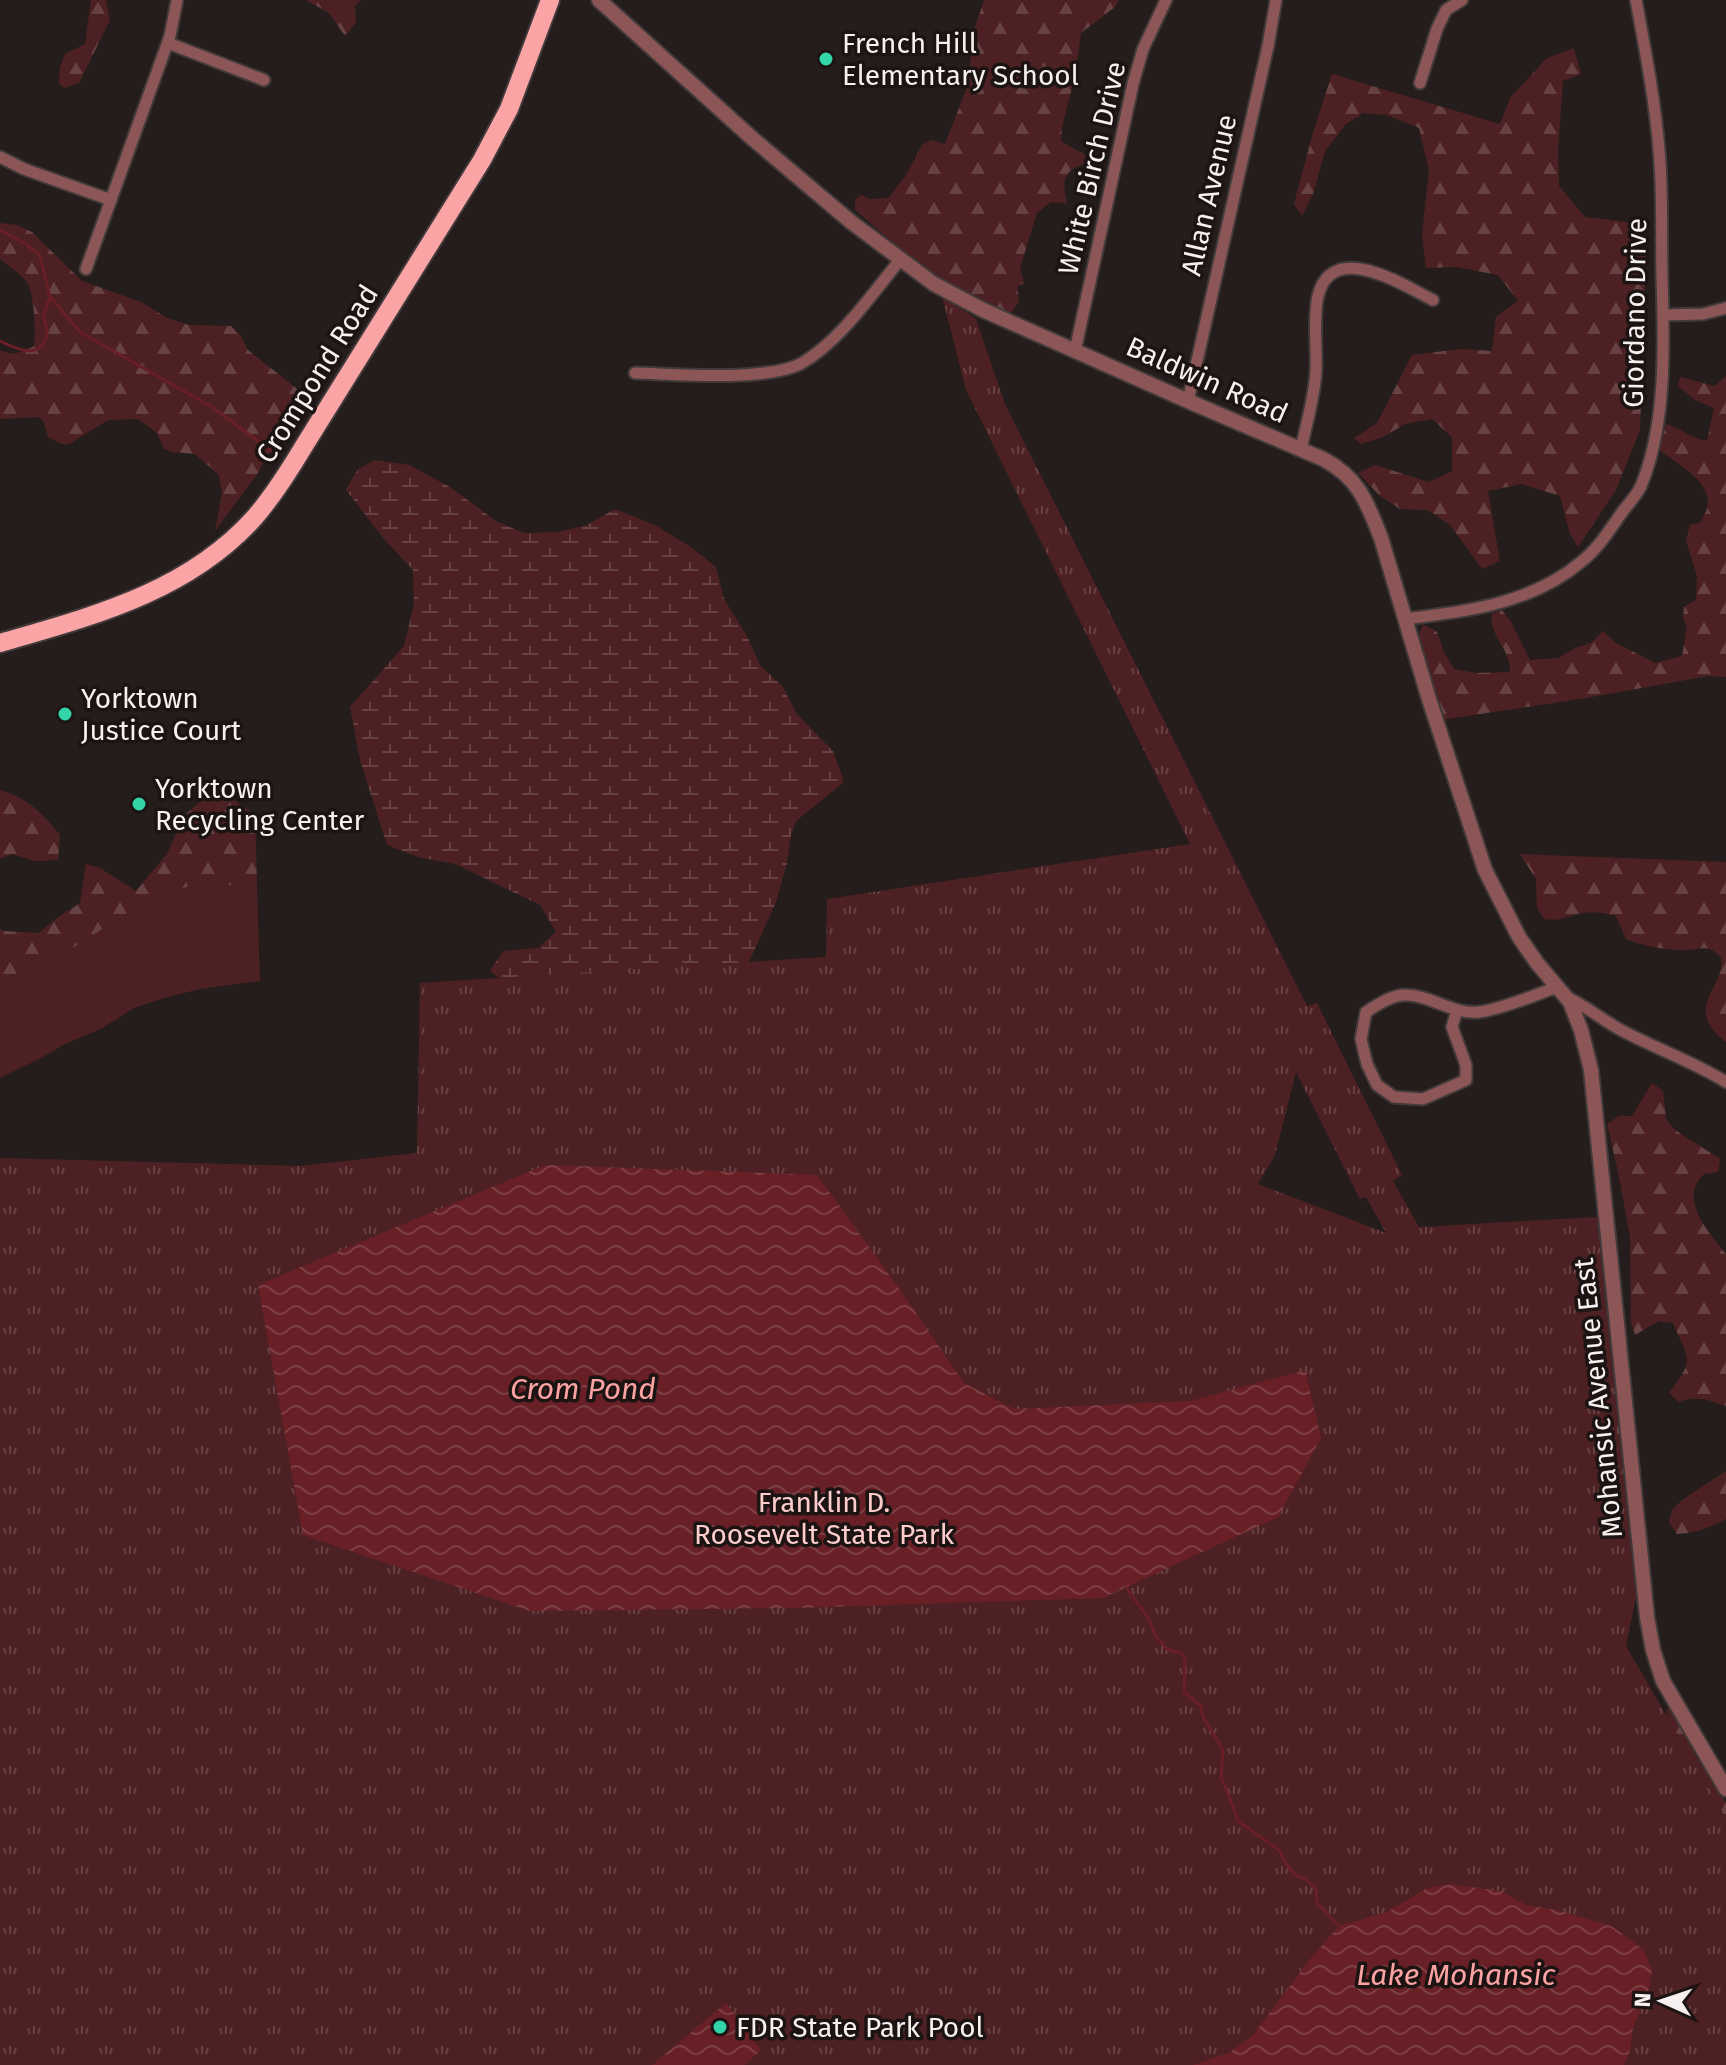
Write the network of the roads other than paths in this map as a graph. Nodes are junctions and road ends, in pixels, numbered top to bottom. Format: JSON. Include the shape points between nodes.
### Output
{"nodes":[{"id":1,"x":177,"y":0,"type":"edge"},
{"id":2,"x":550,"y":0,"type":"edge"},
{"id":3,"x":599,"y":0,"type":"edge"},
{"id":4,"x":1166,"y":0,"type":"edge"},
{"id":5,"x":1276,"y":0,"type":"edge"},
{"id":6,"x":1462,"y":0,"type":"edge"},
{"id":7,"x":1636,"y":0,"type":"edge"},
{"id":8,"x":168,"y":43,"type":"junction"},
{"id":9,"x":264,"y":80,"type":"dead end"},
{"id":10,"x":1420,"y":83,"type":"dead end"},
{"id":11,"x":0,"y":157,"type":"edge"},
{"id":12,"x":111,"y":200,"type":"junction"},
{"id":13,"x":900,"y":260,"type":"junction"},
{"id":14,"x":86,"y":269,"type":"dead end"},
{"id":15,"x":1433,"y":300,"type":"dead end"},
{"id":16,"x":1726,"y":308,"type":"edge"},
{"id":17,"x":1663,"y":315,"type":"junction"},
{"id":18,"x":1075,"y":351,"type":"junction"},
{"id":19,"x":635,"y":373,"type":"dead end"},
{"id":20,"x":1188,"y":401,"type":"junction"},
{"id":21,"x":1301,"y":450,"type":"junction"},
{"id":22,"x":1405,"y":619,"type":"junction"},
{"id":23,"x":0,"y":643,"type":"edge"},
{"id":24,"x":1561,"y":991,"type":"junction"},
{"id":25,"x":1457,"y":1010,"type":"junction"},
{"id":26,"x":1726,"y":1082,"type":"edge"},
{"id":27,"x":1726,"y":1789,"type":"edge"}],
"edges":[{"from":1,"to":8,"type":"street"},
{"from":2,"to":23,"type":"highway","name":"Crompond Road","via":[[509,109],[482,160],[297,458],[254,518],[200,566],[151,593]]},
{"from":3,"to":13,"type":"street","name":"Baldwin Road","via":[[753,139]]},
{"from":4,"to":18,"type":"street","name":"White Birch Drive","via":[[1133,84]]},
{"from":5,"to":20,"type":"street","name":"Allan Avenue"},
{"from":6,"to":10,"type":"street","via":[[1446,10]]},
{"from":7,"to":17,"type":"street","name":"Giordano Drive","via":[[1659,150]]},
{"from":8,"to":9,"type":"street"},
{"from":8,"to":12,"type":"street"},
{"from":11,"to":12,"type":"street"},
{"from":12,"to":14,"type":"street"},
{"from":13,"to":18,"type":"street","name":"Baldwin Road","via":[[956,296]]},
{"from":13,"to":19,"type":"street","via":[[843,328],[800,364],[744,375]]},
{"from":15,"to":21,"type":"street","via":[[1386,276],[1352,267],[1323,282],[1317,298],[1316,375]]},
{"from":16,"to":17,"type":"street"},
{"from":17,"to":22,"type":"street","name":"Giordano Drive","via":[[1656,438],[1640,488],[1596,549],[1552,582],[1516,598],[1476,610]]},
{"from":18,"to":20,"type":"street","name":"Baldwin Road"},
{"from":20,"to":21,"type":"street","name":"Baldwin Road"},
{"from":21,"to":22,"type":"street","name":"Baldwin Road","via":[[1336,466],[1362,495]]},
{"from":22,"to":24,"type":"street","name":"Baldwin Road","via":[[1485,870],[1519,937]]},
{"from":24,"to":25,"type":"street","via":[[1479,1012]]},
{"from":24,"to":26,"type":"street","name":"Baldwin Road","via":[[1614,1027]]},
{"from":24,"to":27,"type":"street","name":"Mohansic Avenue East","via":[[1576,1014],[1591,1070],[1653,1650],[1670,1696]]},
{"from":25,"to":25,"type":"street","via":[[1405,995],[1366,1012],[1361,1039],[1377,1085],[1394,1097],[1423,1099],[1466,1080],[1452,1027]]}]}
